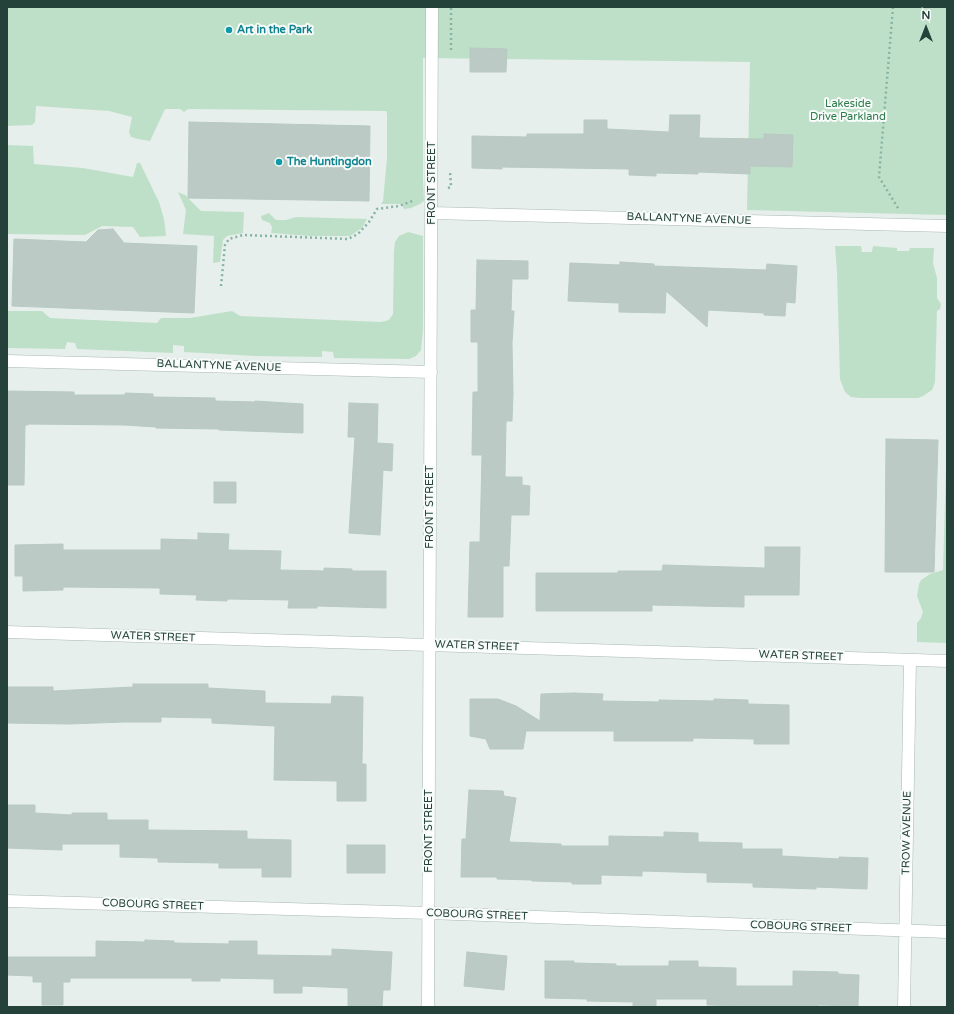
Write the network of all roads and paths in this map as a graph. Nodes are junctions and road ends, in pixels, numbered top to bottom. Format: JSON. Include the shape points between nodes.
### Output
{"nodes":[{"id":1,"x":432,"y":7,"type":"edge"},
{"id":2,"x":451,"y":7,"type":"edge"},
{"id":3,"x":893,"y":7,"type":"edge"},
{"id":4,"x":450,"y":51,"type":"dead end"},
{"id":5,"x":449,"y":164,"type":"dead end"},
{"id":6,"x":432,"y":194,"type":"junction"},
{"id":7,"x":432,"y":212,"type":"junction"},
{"id":8,"x":908,"y":225,"type":"junction"},
{"id":9,"x":947,"y":226,"type":"edge"},
{"id":10,"x":221,"y":286,"type":"dead end"},
{"id":11,"x":7,"y":360,"type":"edge"},
{"id":12,"x":431,"y":372,"type":"junction"},
{"id":13,"x":7,"y":632,"type":"edge"},
{"id":14,"x":430,"y":645,"type":"junction"},
{"id":15,"x":910,"y":660,"type":"junction"},
{"id":16,"x":947,"y":661,"type":"edge"},
{"id":17,"x":7,"y":901,"type":"edge"},
{"id":18,"x":429,"y":913,"type":"junction"},
{"id":19,"x":906,"y":931,"type":"junction"},
{"id":20,"x":947,"y":932,"type":"edge"},
{"id":21,"x":428,"y":1007,"type":"edge"},
{"id":22,"x":904,"y":1007,"type":"edge"}],
"edges":[{"from":1,"to":6,"type":"street","name":"FRONT STREET"},
{"from":2,"to":4,"type":"path"},
{"from":3,"to":8,"type":"path","via":[[879,177]]},
{"from":5,"to":6,"type":"path","via":[[451,187]]},
{"from":6,"to":7,"type":"street","name":"FRONT STREET"},
{"from":6,"to":10,"type":"path","via":[[399,206],[377,209],[358,234],[348,239],[243,235],[229,239],[224,245]]},
{"from":7,"to":8,"type":"street","name":"BALLANTYNE AVENUE"},
{"from":7,"to":12,"type":"street","name":"FRONT STREET"},
{"from":8,"to":9,"type":"street","name":"BALLANTYNE AVENUE"},
{"from":11,"to":12,"type":"street","name":"BALLANTYNE AVENUE"},
{"from":12,"to":14,"type":"street","name":"FRONT STREET"},
{"from":13,"to":14,"type":"street","name":"WATER STREET"},
{"from":14,"to":15,"type":"street","name":"WATER STREET"},
{"from":14,"to":18,"type":"street","name":"FRONT STREET"},
{"from":15,"to":16,"type":"street","name":"WATER STREET"},
{"from":15,"to":19,"type":"street","name":"TROW AVENUE"},
{"from":17,"to":18,"type":"street","name":"COBOURG STREET"},
{"from":18,"to":19,"type":"street","name":"COBOURG STREET"},
{"from":18,"to":21,"type":"street","name":"FRONT STREET"},
{"from":19,"to":20,"type":"street","name":"COBOURG STREET"},
{"from":19,"to":22,"type":"street","name":"TROW AVENUE"}]}
